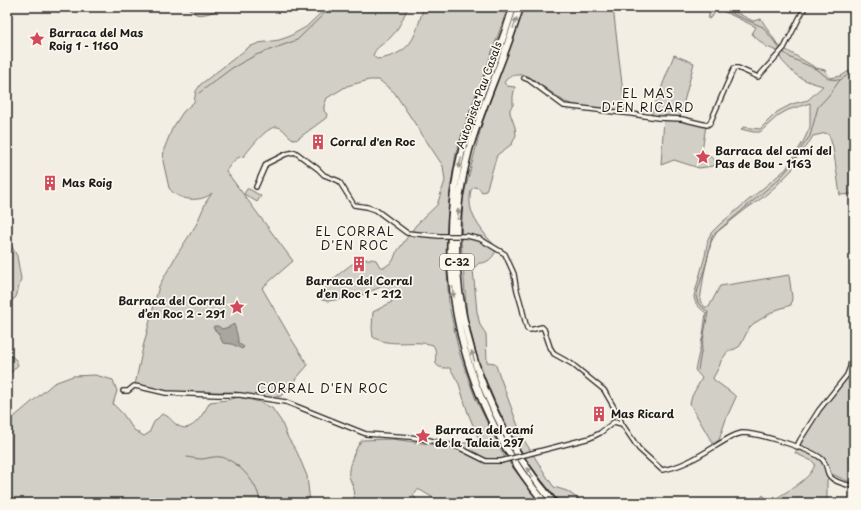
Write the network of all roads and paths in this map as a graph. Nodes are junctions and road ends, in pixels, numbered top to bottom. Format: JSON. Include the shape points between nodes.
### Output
{"nodes":[{"id":1,"x":513,"y":7,"type":"edge"},
{"id":2,"x":520,"y":7,"type":"edge"},
{"id":3,"x":805,"y":7,"type":"edge"},
{"id":4,"x":524,"y":78,"type":"dead end"},
{"id":5,"x":256,"y":187,"type":"dead end"},
{"id":6,"x":854,"y":346,"type":"edge"},
{"id":7,"x":123,"y":391,"type":"dead end"},
{"id":8,"x":622,"y":424,"type":"junction"},
{"id":9,"x":798,"y":448,"type":"junction"},
{"id":10,"x":854,"y":487,"type":"edge"},
{"id":11,"x":546,"y":503,"type":"edge"},
{"id":12,"x":554,"y":503,"type":"edge"}],
"edges":[{"from":1,"to":11,"type":"highway","name":"Autopista Pau Casals","number":"C-32","one_way":true,"via":[[464,146],[451,220],[453,295],[461,336],[480,398],[518,468]]},
{"from":12,"to":2,"type":"highway","name":"Autopista Pau Casals","number":"C-32","one_way":true,"via":[[505,433],[485,392],[467,336],[457,262],[459,207],[469,150]]},
{"from":3,"to":4,"type":"street","via":[[784,48],[758,77],[734,68],[710,123],[707,124],[564,106]]},
{"from":5,"to":8,"type":"street","bridge":true,"via":[[266,164],[295,152],[324,175],[339,181],[354,205],[376,210],[407,233],[467,236],[480,239],[505,254],[514,274],[527,329],[542,327],[554,354],[572,364],[604,390]]},
{"from":6,"to":9,"type":"street","via":[[847,375],[819,410],[800,440]]},
{"from":7,"to":8,"type":"street","bridge":true,"via":[[128,391],[134,386],[166,393],[240,395],[286,402],[366,434],[429,440],[458,447],[486,461],[501,461],[590,438],[614,422]]},
{"from":8,"to":9,"type":"street","via":[[639,449],[662,470],[675,468],[744,433]]},
{"from":9,"to":10,"type":"street","via":[[822,459],[829,477],[833,480]]}]}
